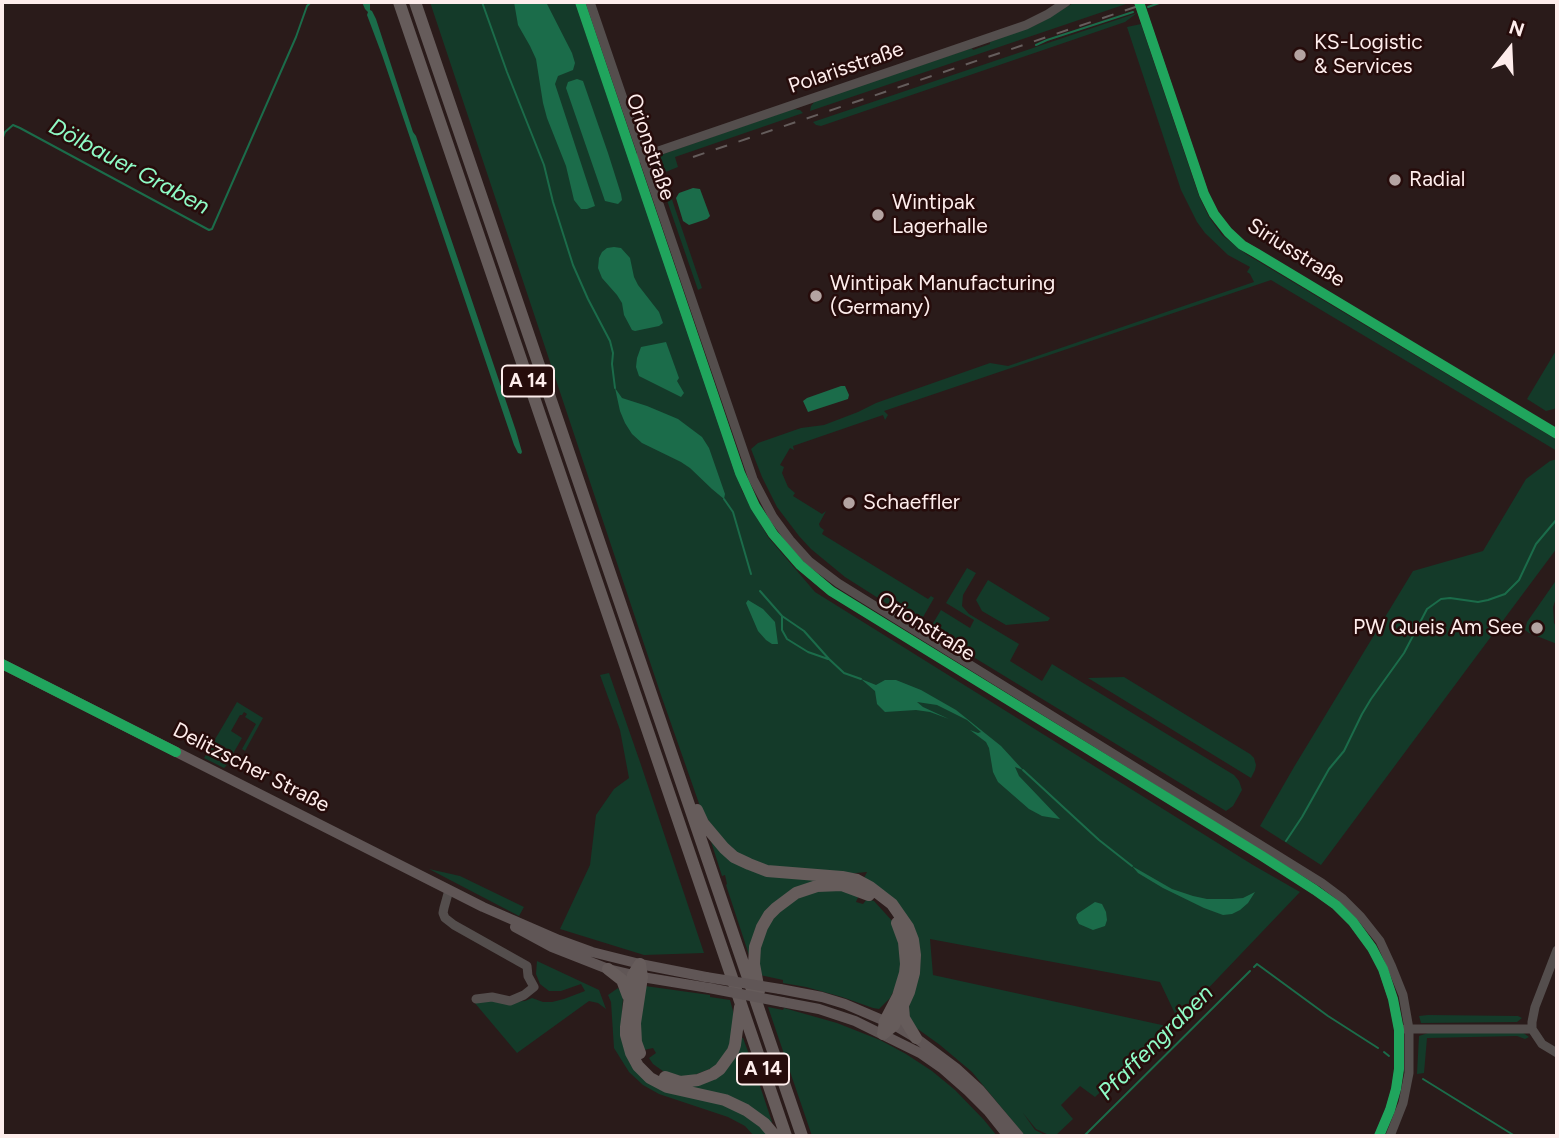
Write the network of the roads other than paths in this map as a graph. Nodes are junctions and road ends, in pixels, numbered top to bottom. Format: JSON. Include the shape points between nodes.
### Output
{"nodes":[{"id":1,"x":399,"y":2,"type":"edge"},
{"id":2,"x":415,"y":2,"type":"edge"},
{"id":3,"x":580,"y":2,"type":"edge"},
{"id":4,"x":590,"y":2,"type":"edge"},
{"id":5,"x":1066,"y":2,"type":"edge"},
{"id":6,"x":1139,"y":2,"type":"edge"},
{"id":7,"x":638,"y":158,"type":"junction"},
{"id":8,"x":1557,"y":434,"type":"edge"},
{"id":9,"x":2,"y":664,"type":"edge"},
{"id":10,"x":675,"y":763,"type":"junction"},
{"id":11,"x":449,"y":890,"type":"junction"},
{"id":12,"x":482,"y":907,"type":"junction"},
{"id":13,"x":1557,"y":950,"type":"edge"},
{"id":14,"x":608,"y":968,"type":"junction"},
{"id":15,"x":638,"y":972,"type":"junction"},
{"id":16,"x":707,"y":982,"type":"junction"},
{"id":17,"x":628,"y":996,"type":"junction"},
{"id":18,"x":476,"y":999,"type":"dead end"},
{"id":19,"x":740,"y":1002,"type":"junction"},
{"id":20,"x":903,"y":1005,"type":"junction"},
{"id":21,"x":887,"y":1027,"type":"junction"},
{"id":22,"x":1404,"y":1029,"type":"junction"},
{"id":23,"x":1532,"y":1029,"type":"junction"},
{"id":24,"x":767,"y":1033,"type":"junction"},
{"id":25,"x":916,"y":1038,"type":"junction"},
{"id":26,"x":1557,"y":1053,"type":"edge"},
{"id":27,"x":775,"y":1136,"type":"edge"},
{"id":28,"x":786,"y":1136,"type":"edge"},
{"id":29,"x":802,"y":1136,"type":"edge"},
{"id":30,"x":1008,"y":1136,"type":"edge"},
{"id":31,"x":1019,"y":1136,"type":"edge"},
{"id":32,"x":1378,"y":1136,"type":"edge"},
{"id":33,"x":1390,"y":1136,"type":"edge"}],
"edges":[{"from":1,"to":19,"type":"highway","number":"A 14"},
{"from":2,"to":10,"type":"highway","number":"A 14"},
{"from":3,"to":7,"type":"street","name":"Orionstraße"},
{"from":4,"to":7,"type":"street","name":"Orionstraße"},
{"from":5,"to":7,"type":"street","name":"Polarisstraße","via":[[1026,25]]},
{"from":6,"to":8,"type":"street","name":"Siriusstraße","via":[[1204,194],[1228,232],[1255,253]]},
{"from":7,"to":22,"type":"street","name":"Orionstraße","via":[[753,479],[790,540],[846,589],[1342,898],[1362,917],[1391,965],[1403,995]]},
{"from":9,"to":11,"type":"main road","name":"Delitzscher Straße"},
{"from":10,"to":20,"type":"highway","via":[[703,823],[734,856],[766,871],[857,880],[892,904],[908,928],[915,955]]},
{"from":10,"to":24,"type":"highway","number":"A 14"},
{"from":11,"to":12,"type":"main road","name":"Delitzscher Straße"},
{"from":11,"to":18,"type":"street","via":[[445,918],[527,966],[534,987],[510,1001]]},
{"from":12,"to":14,"type":"main road","via":[[552,947]]},
{"from":12,"to":15,"type":"main road"},
{"from":13,"to":23,"type":"street","via":[[1535,1007]]},
{"from":14,"to":15,"type":"main road"},
{"from":14,"to":17,"type":"highway","via":[[622,980]]},
{"from":15,"to":16,"type":"main road"},
{"from":15,"to":17,"type":"highway"},
{"from":15,"to":19,"type":"highway","via":[[635,1023],[639,1052],[655,1072],[680,1082],[713,1074],[726,1062],[736,1045]]},
{"from":16,"to":21,"type":"main road","bridge":true},
{"from":16,"to":21,"type":"main road","bridge":true,"via":[[822,997]]},
{"from":17,"to":27,"type":"highway","via":[[626,1035],[644,1072],[667,1087],[746,1110]]},
{"from":19,"to":28,"type":"highway","number":"A 14"},
{"from":20,"to":21,"type":"highway"},
{"from":20,"to":25,"type":"highway","via":[[904,1018]]},
{"from":21,"to":24,"type":"highway","via":[[905,973],[905,951],[897,924],[883,905],[867,894],[842,885],[817,886],[796,892],[776,908],[757,939],[754,964]]},
{"from":21,"to":25,"type":"main road"},
{"from":21,"to":30,"type":"main road","via":[[943,1069]]},
{"from":22,"to":23,"type":"street"},
{"from":22,"to":32,"type":"street","name":"Orionstraße","via":[[1396,1089]]},
{"from":22,"to":33,"type":"street","name":"Orionstraße","via":[[1409,1073]]},
{"from":23,"to":26,"type":"street","via":[[1542,1044]]},
{"from":24,"to":29,"type":"highway","number":"A 14"},
{"from":25,"to":31,"type":"main road","via":[[956,1068]]}]}
